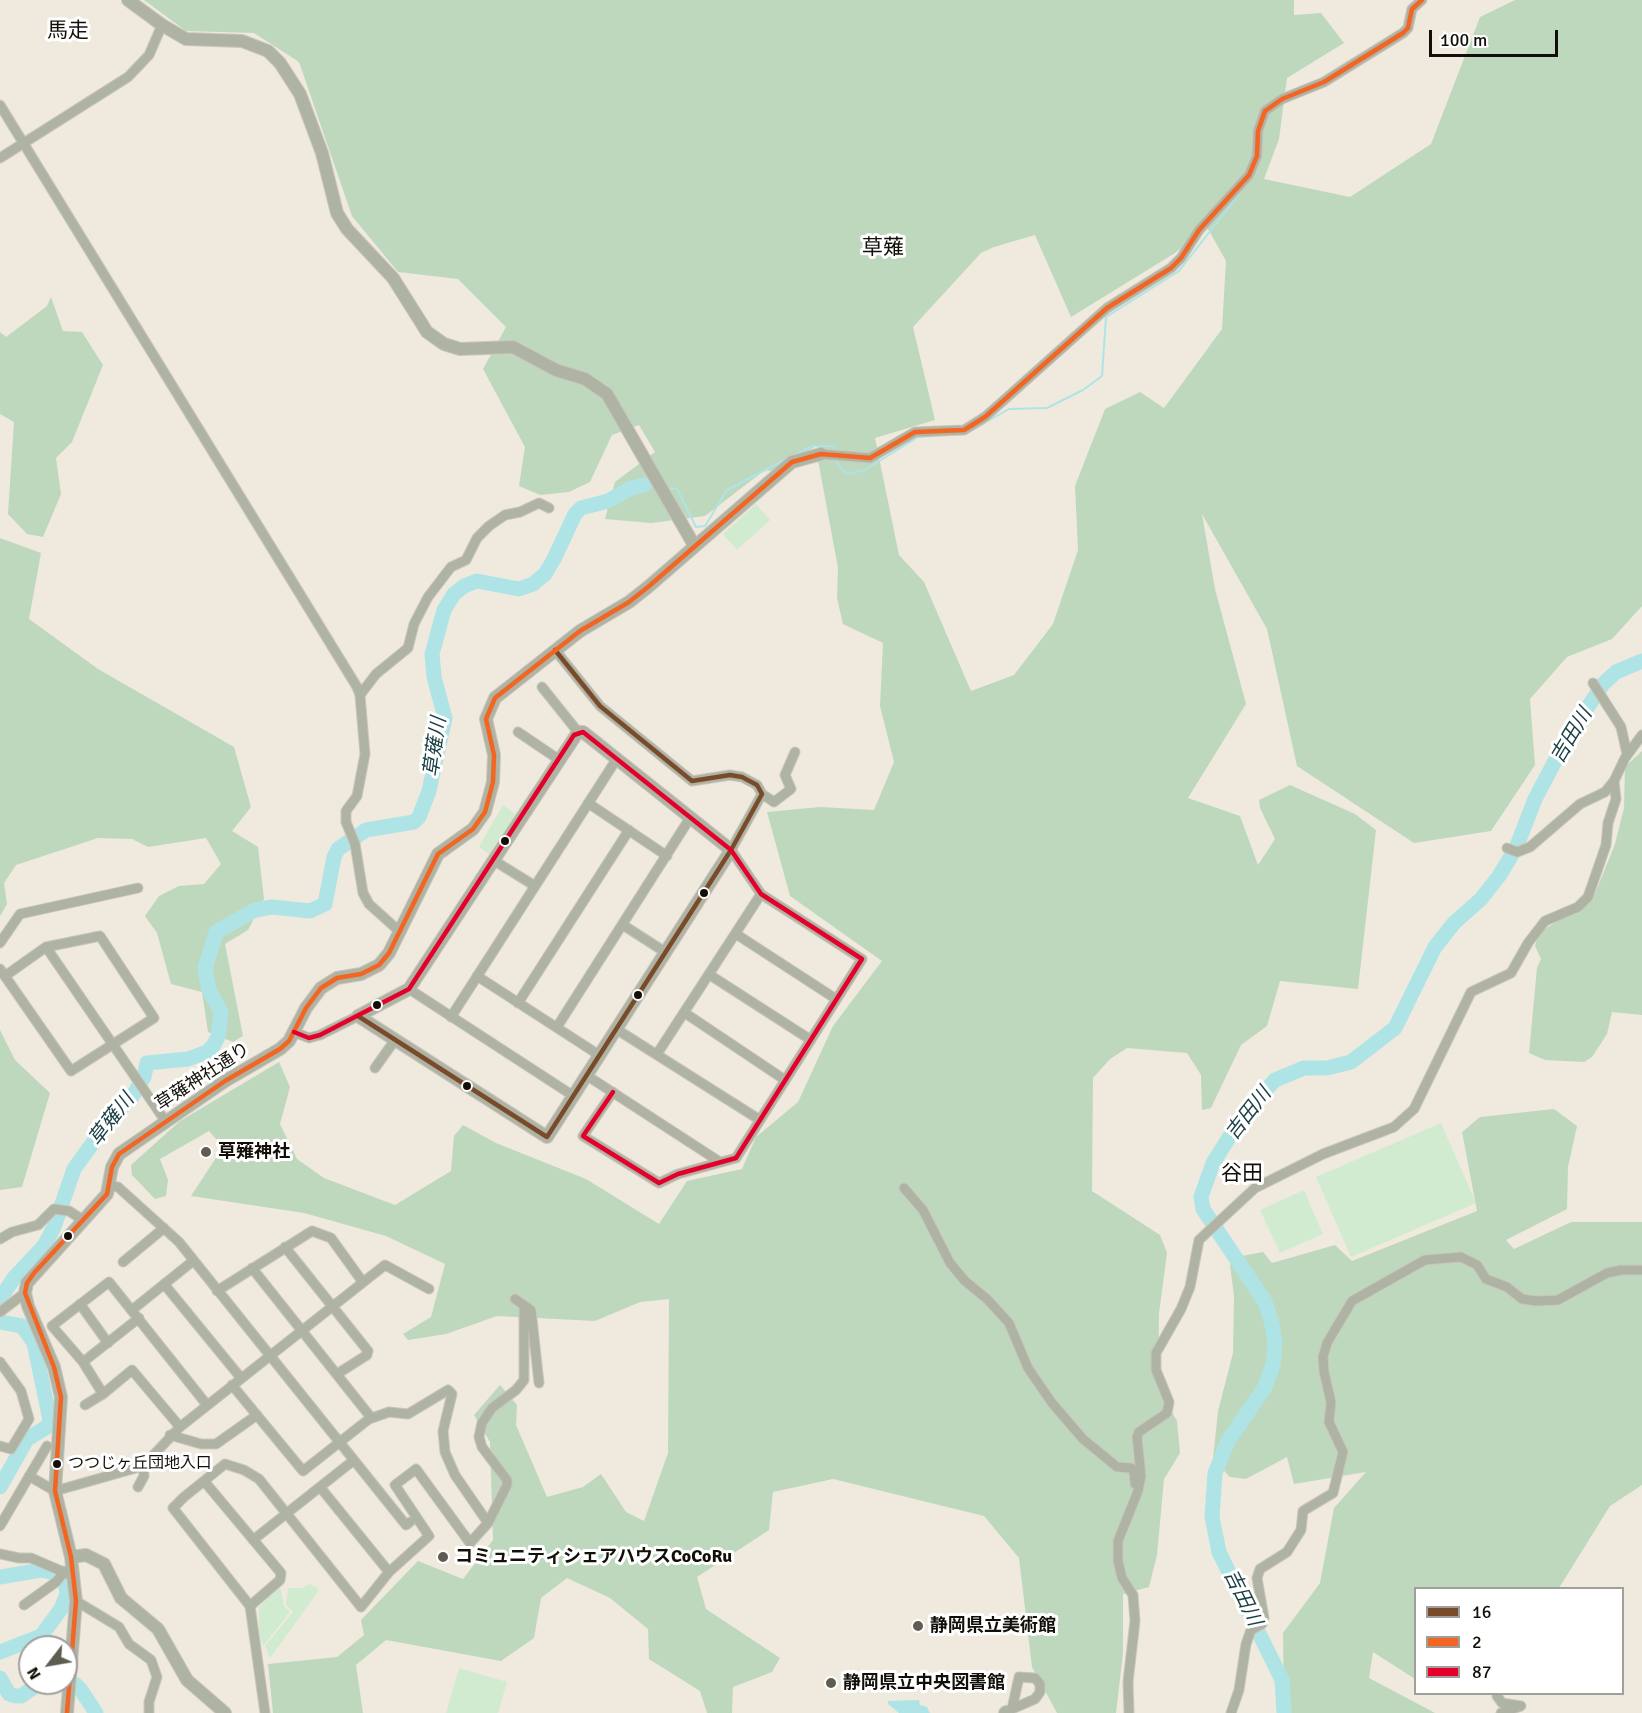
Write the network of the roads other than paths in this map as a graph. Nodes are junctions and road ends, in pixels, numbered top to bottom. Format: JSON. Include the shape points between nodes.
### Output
{"nodes":[{"id":1,"x":128,"y":0,"type":"edge"},
{"id":2,"x":1422,"y":0,"type":"edge"},
{"id":3,"x":162,"y":25,"type":"junction"},
{"id":4,"x":0,"y":105,"type":"edge"},
{"id":5,"x":24,"y":143,"type":"junction"},
{"id":6,"x":0,"y":158,"type":"edge"},
{"id":7,"x":821,"y":454,"type":"joint"},
{"id":8,"x":549,"y":508,"type":"dead end"},
{"id":9,"x":694,"y":545,"type":"junction"},
{"id":10,"x":555,"y":650,"type":"junction"},
{"id":11,"x":1593,"y":684,"type":"dead end"},
{"id":12,"x":542,"y":687,"type":"dead end"},
{"id":13,"x":360,"y":695,"type":"junction"},
{"id":14,"x":518,"y":732,"type":"dead end"},
{"id":15,"x":578,"y":732,"type":"junction"},
{"id":16,"x":1642,"y":735,"type":"edge"},
{"id":17,"x":795,"y":752,"type":"dead end"},
{"id":18,"x":1627,"y":754,"type":"junction"},
{"id":19,"x":558,"y":759,"type":"junction"},
{"id":20,"x":616,"y":760,"type":"junction"},
{"id":21,"x":1614,"y":781,"type":"junction"},
{"id":22,"x":762,"y":794,"type":"junction"},
{"id":23,"x":588,"y":803,"type":"junction"},
{"id":24,"x":690,"y":818,"type":"junction"},
{"id":25,"x":629,"y":830,"type":"junction"},
{"id":26,"x":1507,"y":848,"type":"dead end"},
{"id":27,"x":731,"y":849,"type":"junction"},
{"id":28,"x":667,"y":856,"type":"junction"},
{"id":29,"x":493,"y":860,"type":"junction"},
{"id":30,"x":536,"y":886,"type":"junction"},
{"id":31,"x":138,"y":888,"type":"dead end"},
{"id":32,"x":761,"y":894,"type":"junction"},
{"id":33,"x":623,"y":925,"type":"junction"},
{"id":34,"x":399,"y":931,"type":"junction"},
{"id":35,"x":736,"y":934,"type":"junction"},
{"id":36,"x":0,"y":942,"type":"edge"},
{"id":37,"x":46,"y":947,"type":"junction"},
{"id":38,"x":665,"y":952,"type":"junction"},
{"id":39,"x":2,"y":973,"type":"edge"},
{"id":40,"x":710,"y":975,"type":"junction"},
{"id":41,"x":477,"y":976,"type":"junction"},
{"id":42,"x":409,"y":989,"type":"junction"},
{"id":43,"x":836,"y":999,"type":"junction"},
{"id":44,"x":518,"y":1003,"type":"junction"},
{"id":45,"x":685,"y":1013,"type":"junction"},
{"id":46,"x":357,"y":1016,"type":"junction"},
{"id":47,"x":451,"y":1017,"type":"junction"},
{"id":48,"x":557,"y":1027,"type":"junction"},
{"id":49,"x":616,"y":1029,"type":"junction"},
{"id":50,"x":294,"y":1032,"type":"junction"},
{"id":51,"x":395,"y":1040,"type":"junction"},
{"id":52,"x":811,"y":1040,"type":"junction"},
{"id":53,"x":113,"y":1045,"type":"junction"},
{"id":54,"x":657,"y":1054,"type":"junction"},
{"id":55,"x":599,"y":1055,"type":"junction"},
{"id":56,"x":375,"y":1068,"type":"dead end"},
{"id":57,"x":586,"y":1074,"type":"junction"},
{"id":58,"x":785,"y":1080,"type":"junction"},
{"id":59,"x":613,"y":1092,"type":"junction"},
{"id":60,"x":572,"y":1095,"type":"junction"},
{"id":61,"x":760,"y":1120,"type":"junction"},
{"id":62,"x":166,"y":1122,"type":"junction"},
{"id":63,"x":720,"y":1162,"type":"junction"},
{"id":64,"x":110,"y":1186,"type":"junction"},
{"id":65,"x":904,"y":1188,"type":"dead end"},
{"id":66,"x":83,"y":1220,"type":"junction"},
{"id":67,"x":164,"y":1228,"type":"junction"},
{"id":68,"x":0,"y":1239,"type":"edge"},
{"id":69,"x":285,"y":1247,"type":"junction"},
{"id":70,"x":193,"y":1261,"type":"junction"},
{"id":71,"x":123,"y":1262,"type":"dead end"},
{"id":72,"x":252,"y":1268,"type":"junction"},
{"id":73,"x":1642,"y":1270,"type":"edge"},
{"id":74,"x":362,"y":1281,"type":"junction"},
{"id":75,"x":164,"y":1284,"type":"junction"},
{"id":76,"x":429,"y":1289,"type":"dead end"},
{"id":77,"x":217,"y":1291,"type":"junction"},
{"id":78,"x":25,"y":1293,"type":"junction"},
{"id":79,"x":515,"y":1299,"type":"dead end"},
{"id":80,"x":80,"y":1304,"type":"junction"},
{"id":81,"x":333,"y":1306,"type":"junction"},
{"id":82,"x":524,"y":1307,"type":"junction"},
{"id":83,"x":132,"y":1310,"type":"junction"},
{"id":84,"x":0,"y":1312,"type":"edge"},
{"id":85,"x":139,"y":1318,"type":"junction"},
{"id":86,"x":301,"y":1331,"type":"junction"},
{"id":87,"x":108,"y":1343,"type":"junction"},
{"id":88,"x":269,"y":1356,"type":"junction"},
{"id":89,"x":0,"y":1362,"type":"edge"},
{"id":90,"x":83,"y":1362,"type":"junction"},
{"id":91,"x":337,"y":1374,"type":"junction"},
{"id":92,"x":241,"y":1378,"type":"junction"},
{"id":93,"x":539,"y":1383,"type":"dead end"},
{"id":94,"x":232,"y":1385,"type":"junction"},
{"id":95,"x":103,"y":1394,"type":"junction"},
{"id":96,"x":85,"y":1405,"type":"dead end"},
{"id":97,"x":207,"y":1405,"type":"junction"},
{"id":98,"x":257,"y":1414,"type":"junction"},
{"id":99,"x":369,"y":1419,"type":"junction"},
{"id":100,"x":180,"y":1427,"type":"junction"},
{"id":101,"x":170,"y":1435,"type":"junction"},
{"id":102,"x":340,"y":1443,"type":"junction"},
{"id":103,"x":0,"y":1446,"type":"edge"},
{"id":104,"x":47,"y":1446,"type":"dead end"},
{"id":105,"x":354,"y":1460,"type":"junction"},
{"id":106,"x":143,"y":1466,"type":"junction"},
{"id":107,"x":29,"y":1476,"type":"junction"},
{"id":108,"x":204,"y":1481,"type":"junction"},
{"id":109,"x":320,"y":1486,"type":"junction"},
{"id":110,"x":138,"y":1487,"type":"dead end"},
{"id":111,"x":55,"y":1491,"type":"junction"},
{"id":112,"x":1138,"y":1491,"type":"junction"},
{"id":113,"x":286,"y":1513,"type":"junction"},
{"id":114,"x":410,"y":1522,"type":"dead end"},
{"id":115,"x":488,"y":1523,"type":"junction"},
{"id":116,"x":0,"y":1526,"type":"edge"},
{"id":117,"x":253,"y":1540,"type":"junction"},
{"id":118,"x":0,"y":1554,"type":"edge"},
{"id":119,"x":71,"y":1557,"type":"junction"},
{"id":120,"x":389,"y":1572,"type":"junction"},
{"id":121,"x":64,"y":1576,"type":"junction"},
{"id":122,"x":76,"y":1601,"type":"junction"},
{"id":123,"x":24,"y":1605,"type":"dead end"},
{"id":124,"x":250,"y":1606,"type":"junction"},
{"id":125,"x":1497,"y":1696,"type":"dead end"},
{"id":126,"x":67,"y":1713,"type":"edge"},
{"id":127,"x":149,"y":1713,"type":"edge"},
{"id":128,"x":225,"y":1713,"type":"edge"},
{"id":129,"x":265,"y":1713,"type":"edge"},
{"id":130,"x":1129,"y":1713,"type":"edge"},
{"id":131,"x":1231,"y":1713,"type":"edge"},
{"id":132,"x":1501,"y":1713,"type":"edge"}],
"edges":[{"from":1,"to":3,"type":"street"},
{"from":2,"to":7,"type":"street","via":[[1412,9],[1408,28],[1396,38],[1324,82],[1282,99],[1265,111],[1258,130],[1257,156],[1249,175],[1203,224],[1181,258],[1107,308],[986,417],[964,430],[915,432],[870,458]]},
{"from":3,"to":5,"type":"street","via":[[149,55],[128,77]]},
{"from":3,"to":9,"type":"street","via":[[186,39],[256,45],[268,51],[300,94],[322,153],[337,213],[393,278],[427,332],[444,344],[460,348],[513,347],[556,370],[585,379],[607,394]]},
{"from":4,"to":5,"type":"street"},
{"from":5,"to":6,"type":"street"},
{"from":5,"to":13,"type":"street"},
{"from":7,"to":9,"type":"street","name":"草薙神社通り","via":[[792,462]]},
{"from":8,"to":13,"type":"street","via":[[539,503],[505,515],[489,526],[477,538],[466,560],[451,567],[428,597],[414,624],[408,648],[376,674]]},
{"from":9,"to":10,"type":"street","name":"草薙神社通り","via":[[629,602]]},
{"from":10,"to":22,"type":"street","via":[[600,706],[692,781],[742,777],[757,785]]},
{"from":10,"to":34,"type":"street","name":"草薙神社通り","via":[[490,706],[486,719],[494,755],[493,782],[485,812],[473,829],[438,854]]},
{"from":11,"to":18,"type":"street","via":[[1621,727]]},
{"from":12,"to":15,"type":"street"},
{"from":13,"to":34,"type":"street","via":[[365,754],[357,796],[346,811],[346,822],[355,844],[363,893],[369,904]]},
{"from":14,"to":19,"type":"street"},
{"from":15,"to":19,"type":"street"},
{"from":15,"to":20,"type":"street","via":[[584,732]]},
{"from":16,"to":18,"type":"street"},
{"from":17,"to":22,"type":"street","via":[[785,776],[791,789],[774,802]]},
{"from":18,"to":21,"type":"street"},
{"from":19,"to":29,"type":"street"},
{"from":20,"to":23,"type":"street"},
{"from":20,"to":24,"type":"street"},
{"from":21,"to":26,"type":"street","via":[[1605,792],[1580,804],[1530,847],[1517,852]]},
{"from":21,"to":112,"type":"street","via":[[1615,807],[1588,897],[1578,907],[1545,921],[1510,973],[1471,992],[1422,1098],[1409,1115],[1388,1130],[1323,1154],[1263,1183],[1199,1240],[1190,1287],[1156,1353],[1156,1370],[1169,1402],[1162,1419],[1137,1437],[1141,1476]]},
{"from":22,"to":27,"type":"street"},
{"from":23,"to":25,"type":"street"},
{"from":23,"to":30,"type":"street"},
{"from":24,"to":27,"type":"street"},
{"from":24,"to":28,"type":"street"},
{"from":25,"to":28,"type":"street"},
{"from":25,"to":44,"type":"street"},
{"from":27,"to":32,"type":"street"},
{"from":27,"to":38,"type":"street"},
{"from":28,"to":33,"type":"street"},
{"from":29,"to":30,"type":"street"},
{"from":29,"to":42,"type":"street"},
{"from":30,"to":41,"type":"street"},
{"from":31,"to":36,"type":"street","via":[[20,914]]},
{"from":32,"to":35,"type":"street"},
{"from":32,"to":43,"type":"street","via":[[862,959]]},
{"from":33,"to":38,"type":"street"},
{"from":33,"to":48,"type":"street"},
{"from":34,"to":50,"type":"street","name":"草薙神社通り","via":[[389,953],[378,965],[361,974],[337,978],[321,988]]},
{"from":35,"to":40,"type":"street"},
{"from":35,"to":43,"type":"street"},
{"from":37,"to":39,"type":"street"},
{"from":37,"to":53,"type":"street"},
{"from":37,"to":53,"type":"street","via":[[100,936],[154,1018]]},
{"from":38,"to":49,"type":"street"},
{"from":39,"to":53,"type":"street","via":[[71,1071]]},
{"from":40,"to":45,"type":"street"},
{"from":40,"to":52,"type":"street"},
{"from":41,"to":44,"type":"street"},
{"from":41,"to":47,"type":"street"},
{"from":42,"to":46,"type":"street"},
{"from":42,"to":47,"type":"street"},
{"from":43,"to":52,"type":"street"},
{"from":44,"to":48,"type":"street"},
{"from":45,"to":54,"type":"street"},
{"from":45,"to":58,"type":"street"},
{"from":46,"to":50,"type":"street","via":[[309,1038]]},
{"from":46,"to":51,"type":"street"},
{"from":47,"to":60,"type":"street"},
{"from":48,"to":55,"type":"street"},
{"from":49,"to":54,"type":"street"},
{"from":49,"to":55,"type":"street"},
{"from":50,"to":62,"type":"street","name":"草薙神社通り","via":[[280,1049]]},
{"from":51,"to":56,"type":"street"},
{"from":51,"to":60,"type":"street","via":[[547,1137]]},
{"from":52,"to":58,"type":"street"},
{"from":53,"to":62,"type":"street"},
{"from":54,"to":61,"type":"street"},
{"from":55,"to":57,"type":"street"},
{"from":57,"to":59,"type":"street"},
{"from":57,"to":60,"type":"street"},
{"from":58,"to":61,"type":"street"},
{"from":59,"to":63,"type":"street"},
{"from":59,"to":63,"type":"street","via":[[583,1136],[658,1183]]},
{"from":61,"to":63,"type":"street","via":[[736,1158]]},
{"from":62,"to":64,"type":"street","name":"草薙神社通り","via":[[119,1154],[112,1167]]},
{"from":64,"to":66,"type":"street","name":"草薙神社通り"},
{"from":64,"to":67,"type":"street","via":[[118,1187]]},
{"from":65,"to":112,"type":"street","via":[[924,1210],[950,1263],[1009,1323],[1028,1368],[1052,1403],[1083,1439],[1117,1467],[1131,1468]]},
{"from":66,"to":68,"type":"street","via":[[69,1211],[54,1209],[38,1225]]},
{"from":66,"to":78,"type":"street","name":"草薙神社通り","via":[[34,1273]]},
{"from":67,"to":70,"type":"street"},
{"from":67,"to":71,"type":"street"},
{"from":69,"to":72,"type":"street"},
{"from":69,"to":74,"type":"street","via":[[312,1230],[322,1233]]},
{"from":69,"to":81,"type":"street"},
{"from":70,"to":75,"type":"street"},
{"from":70,"to":77,"type":"street"},
{"from":72,"to":77,"type":"street"},
{"from":72,"to":86,"type":"street"},
{"from":73,"to":131,"type":"street","via":[[1607,1273],[1558,1300],[1536,1301],[1522,1299],[1508,1287],[1486,1279],[1477,1265],[1461,1257],[1425,1260],[1352,1301],[1327,1343],[1323,1358],[1331,1402],[1329,1422],[1343,1452],[1333,1493],[1303,1511],[1301,1530],[1287,1552],[1260,1569],[1257,1578],[1264,1618],[1262,1624],[1251,1630]]},
{"from":74,"to":76,"type":"street","via":[[385,1265]]},
{"from":74,"to":81,"type":"street"},
{"from":75,"to":83,"type":"street"},
{"from":75,"to":92,"type":"street"},
{"from":77,"to":88,"type":"street"},
{"from":78,"to":84,"type":"street"},
{"from":78,"to":111,"type":"street","via":[[62,1397]]},
{"from":79,"to":82,"type":"street"},
{"from":80,"to":83,"type":"street","via":[[109,1282]]},
{"from":80,"to":87,"type":"street"},
{"from":80,"to":90,"type":"street","via":[[52,1326]]},
{"from":81,"to":86,"type":"street"},
{"from":81,"to":91,"type":"street","via":[[368,1351]]},
{"from":82,"to":93,"type":"street","via":[[531,1311]]},
{"from":82,"to":115,"type":"street","via":[[524,1380],[492,1408],[479,1437],[507,1480]]},
{"from":83,"to":85,"type":"street"},
{"from":85,"to":87,"type":"street"},
{"from":85,"to":97,"type":"street"},
{"from":86,"to":88,"type":"street"},
{"from":86,"to":91,"type":"street"},
{"from":87,"to":90,"type":"street"},
{"from":88,"to":92,"type":"street"},
{"from":88,"to":102,"type":"street"},
{"from":89,"to":103,"type":"street","via":[[21,1391],[29,1419],[11,1449]]},
{"from":90,"to":95,"type":"street"},
{"from":91,"to":99,"type":"street"},
{"from":92,"to":94,"type":"street"},
{"from":94,"to":97,"type":"street"},
{"from":94,"to":98,"type":"street"},
{"from":95,"to":96,"type":"street"},
{"from":95,"to":100,"type":"street","via":[[132,1370]]},
{"from":97,"to":100,"type":"street"},
{"from":98,"to":101,"type":"street","via":[[216,1444]]},
{"from":98,"to":102,"type":"street","via":[[303,1471]]},
{"from":99,"to":102,"type":"street"},
{"from":99,"to":115,"type":"street","via":[[389,1412],[408,1414],[448,1390],[452,1394],[443,1431],[445,1452],[455,1475]]},
{"from":100,"to":101,"type":"street"},
{"from":101,"to":106,"type":"street"},
{"from":102,"to":105,"type":"street"},
{"from":104,"to":107,"type":"street"},
{"from":105,"to":109,"type":"street"},
{"from":105,"to":114,"type":"street","via":[[406,1525]]},
{"from":106,"to":110,"type":"street","via":[[144,1476]]},
{"from":106,"to":111,"type":"street"},
{"from":107,"to":111,"type":"street"},
{"from":107,"to":116,"type":"street"},
{"from":108,"to":113,"type":"street","via":[[225,1464],[244,1470],[259,1479]]},
{"from":108,"to":117,"type":"street"},
{"from":108,"to":124,"type":"street","via":[[173,1508]]},
{"from":109,"to":113,"type":"street"},
{"from":109,"to":120,"type":"street"},
{"from":111,"to":119,"type":"street"},
{"from":112,"to":130,"type":"street","via":[[1118,1541],[1118,1561],[1122,1578],[1133,1595],[1135,1621],[1128,1682]]},
{"from":113,"to":117,"type":"street"},
{"from":113,"to":120,"type":"street","via":[[361,1606]]},
{"from":115,"to":120,"type":"street","via":[[470,1543],[416,1469],[395,1485],[429,1536]]},
{"from":117,"to":124,"type":"street","via":[[281,1573],[280,1580]]},
{"from":118,"to":121,"type":"street","via":[[31,1558]]},
{"from":119,"to":121,"type":"street"},
{"from":119,"to":128,"type":"street","via":[[86,1555],[104,1564],[121,1598],[158,1629],[187,1680]]},
{"from":121,"to":122,"type":"street"},
{"from":121,"to":123,"type":"street"},
{"from":122,"to":126,"type":"street"},
{"from":122,"to":127,"type":"street","via":[[119,1627],[129,1644],[151,1660],[157,1677]]},
{"from":124,"to":129,"type":"street"},
{"from":125,"to":132,"type":"street","via":[[1502,1703],[1521,1706]]}]}
